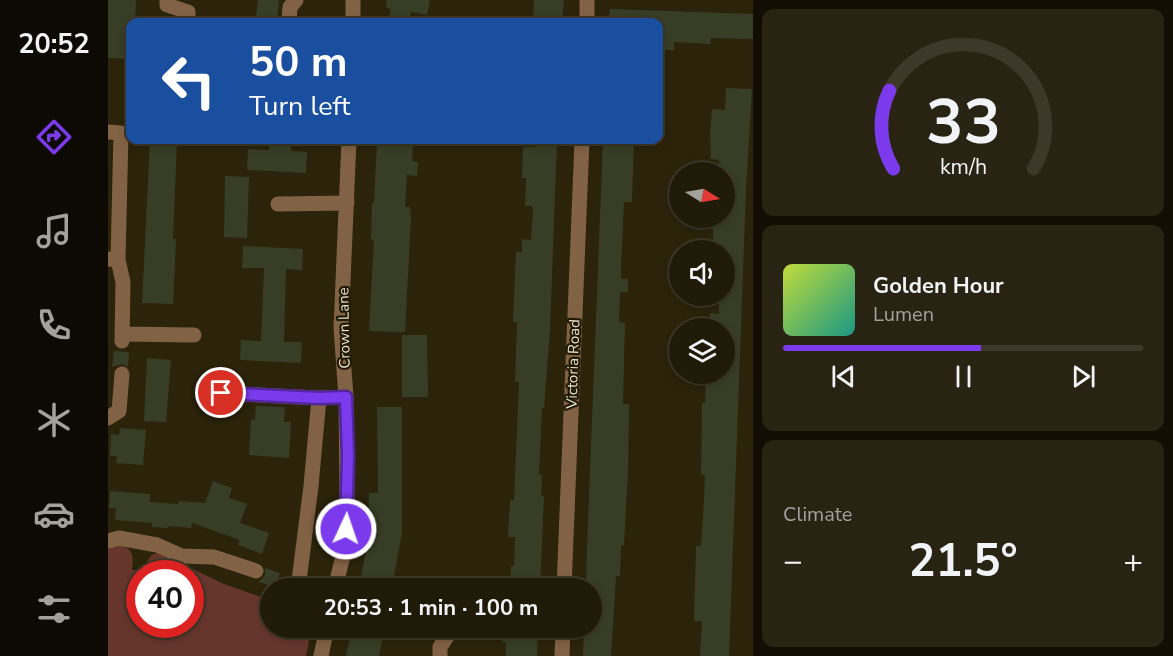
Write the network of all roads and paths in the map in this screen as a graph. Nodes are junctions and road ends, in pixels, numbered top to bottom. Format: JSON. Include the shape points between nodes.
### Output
{"nodes":[{"id":1,"x":167,"y":0,"type":"edge"},
{"id":2,"x":296,"y":0,"type":"edge"},
{"id":3,"x":353,"y":0,"type":"edge"},
{"id":4,"x":587,"y":0,"type":"edge"},
{"id":5,"x":188,"y":18,"type":"edge"},
{"id":6,"x":289,"y":18,"type":"edge"},
{"id":7,"x":353,"y":18,"type":"edge"},
{"id":8,"x":587,"y":18,"type":"edge"},
{"id":9,"x":108,"y":132,"type":"edge"},
{"id":10,"x":349,"y":144,"type":"edge"},
{"id":11,"x":582,"y":144,"type":"edge"},
{"id":12,"x":347,"y":203,"type":"junction"},
{"id":13,"x":278,"y":204,"type":"dead end"},
{"id":14,"x":113,"y":260,"type":"edge"},
{"id":15,"x":194,"y":336,"type":"dead end"},
{"id":16,"x":122,"y":374,"type":"dead end"},
{"id":17,"x":221,"y":393,"type":"dead end"},
{"id":18,"x":346,"y":397,"type":"junction"},
{"id":19,"x":319,"y":398,"type":"junction"},
{"id":20,"x":108,"y":418,"type":"edge"},
{"id":21,"x":108,"y":541,"type":"edge"},
{"id":22,"x":256,"y":571,"type":"dead end"},
{"id":23,"x":299,"y":578,"type":"edge"},
{"id":24,"x":338,"y":578,"type":"edge"},
{"id":25,"x":564,"y":578,"type":"edge"},
{"id":26,"x":325,"y":638,"type":"edge"},
{"id":27,"x":446,"y":638,"type":"edge"},
{"id":28,"x":563,"y":638,"type":"edge"},
{"id":29,"x":321,"y":656,"type":"edge"},
{"id":30,"x":440,"y":656,"type":"edge"},
{"id":31,"x":562,"y":656,"type":"edge"}],
"edges":[{"from":1,"to":5,"type":"street","via":[[167,5],[188,12]]},
{"from":2,"to":6,"type":"street","via":[[290,7]]},
{"from":3,"to":7,"type":"street"},
{"from":4,"to":8,"type":"street"},
{"from":9,"to":14,"type":"street","via":[[121,133]]},
{"from":10,"to":12,"type":"street","name":"Crown Lane"},
{"from":11,"to":25,"type":"street","name":"Victoria Road"},
{"from":12,"to":13,"type":"street"},
{"from":12,"to":18,"type":"street","name":"Crown Lane","via":[[341,328]]},
{"from":14,"to":15,"type":"street","via":[[123,282],[122,338]]},
{"from":16,"to":20,"type":"street","via":[[119,411]]},
{"from":17,"to":19,"type":"street"},
{"from":18,"to":19,"type":"street"},
{"from":18,"to":24,"type":"street","name":"Crown Lane","via":[[346,520]]},
{"from":19,"to":23,"type":"street"},
{"from":21,"to":22,"type":"street","via":[[119,538],[157,545],[182,556],[214,557]]},
{"from":26,"to":29,"type":"street"},
{"from":27,"to":30,"type":"street"},
{"from":28,"to":31,"type":"street"}]}
